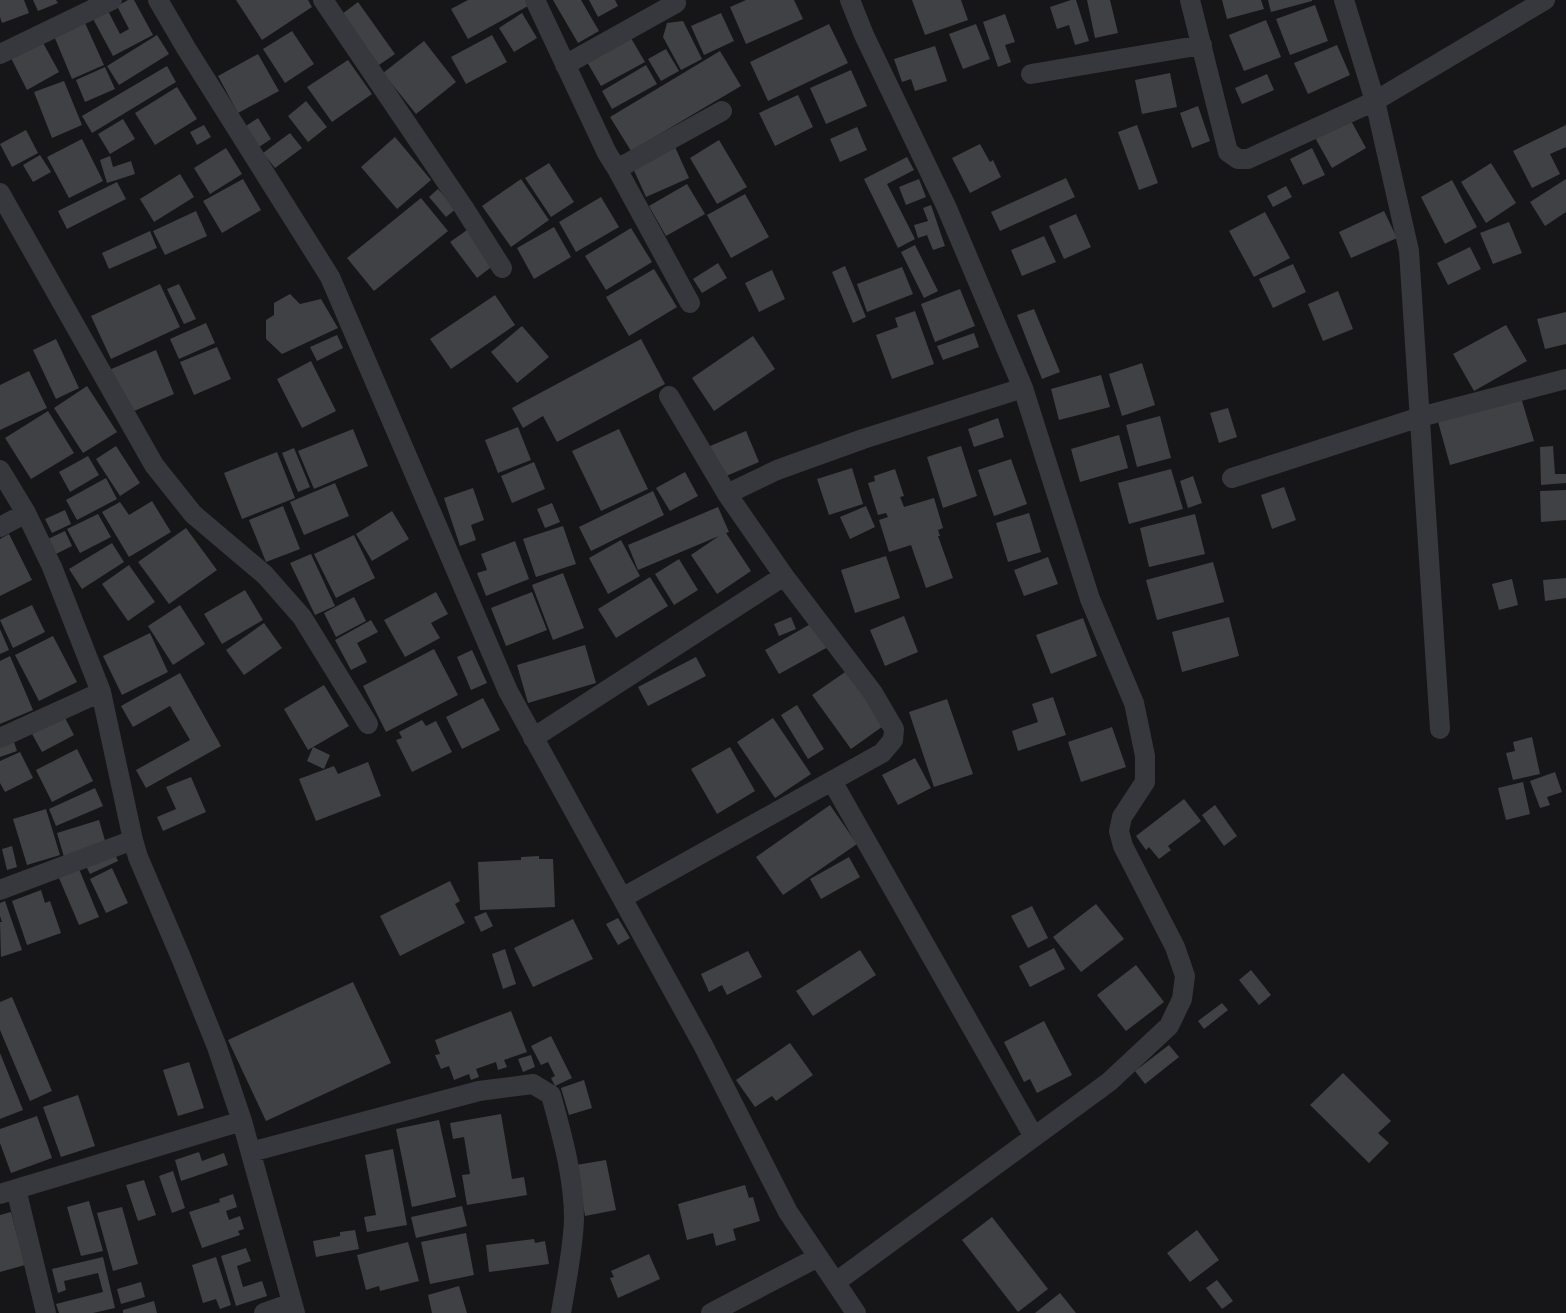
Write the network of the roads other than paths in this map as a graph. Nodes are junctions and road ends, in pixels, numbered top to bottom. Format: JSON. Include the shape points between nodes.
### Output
{"nodes":[{"id":1,"x":112,"y":0,"type":"edge"},
{"id":2,"x":158,"y":0,"type":"edge"},
{"id":3,"x":323,"y":0,"type":"edge"},
{"id":4,"x":535,"y":0,"type":"edge"},
{"id":5,"x":850,"y":0,"type":"edge"},
{"id":6,"x":1190,"y":0,"type":"edge"},
{"id":7,"x":1344,"y":0,"type":"edge"},
{"id":8,"x":1545,"y":0,"type":"edge"},
{"id":9,"x":676,"y":3,"type":"dead end"},
{"id":10,"x":1202,"y":45,"type":"junction"},
{"id":11,"x":0,"y":54,"type":"edge"},
{"id":12,"x":565,"y":65,"type":"junction"},
{"id":13,"x":1031,"y":74,"type":"dead end"},
{"id":14,"x":1375,"y":101,"type":"junction"},
{"id":15,"x":722,"y":112,"type":"dead end"},
{"id":16,"x":617,"y":170,"type":"junction"},
{"id":17,"x":0,"y":194,"type":"edge"},
{"id":18,"x":502,"y":268,"type":"dead end"},
{"id":19,"x":690,"y":303,"type":"dead end"},
{"id":20,"x":1566,"y":379,"type":"edge"},
{"id":21,"x":1023,"y":388,"type":"junction"},
{"id":22,"x":669,"y":396,"type":"dead end"},
{"id":23,"x":1420,"y":417,"type":"junction"},
{"id":24,"x":0,"y":470,"type":"edge"},
{"id":25,"x":1232,"y":478,"type":"dead end"},
{"id":26,"x":727,"y":494,"type":"junction"},
{"id":27,"x":26,"y":514,"type":"junction"},
{"id":28,"x":0,"y":527,"type":"edge"},
{"id":29,"x":784,"y":576,"type":"junction"},
{"id":30,"x":101,"y":692,"type":"junction"},
{"id":31,"x":368,"y":724,"type":"dead end"},
{"id":32,"x":1440,"y":729,"type":"dead end"},
{"id":33,"x":0,"y":738,"type":"edge"},
{"id":34,"x":533,"y":738,"type":"junction"},
{"id":35,"x":832,"y":781,"type":"junction"},
{"id":36,"x":133,"y":840,"type":"junction"},
{"id":37,"x":0,"y":890,"type":"edge"},
{"id":38,"x":622,"y":898,"type":"junction"},
{"id":39,"x":242,"y":1120,"type":"junction"},
{"id":40,"x":1034,"y":1137,"type":"junction"},
{"id":41,"x":251,"y":1152,"type":"junction"},
{"id":42,"x":8,"y":1192,"type":"edge"},
{"id":43,"x":818,"y":1257,"type":"junction"},
{"id":44,"x":836,"y":1282,"type":"junction"},
{"id":45,"x":293,"y":1308,"type":"edge"},
{"id":46,"x":46,"y":1313,"type":"edge"},
{"id":47,"x":264,"y":1313,"type":"edge"},
{"id":48,"x":561,"y":1313,"type":"edge"},
{"id":49,"x":711,"y":1313,"type":"edge"},
{"id":50,"x":856,"y":1313,"type":"edge"}],
"edges":[{"from":1,"to":11,"type":"street"},
{"from":2,"to":34,"type":"street","via":[[330,277],[508,691]]},
{"from":3,"to":18,"type":"street"},
{"from":4,"to":12,"type":"street"},
{"from":5,"to":21,"type":"street","via":[[946,206]]},
{"from":6,"to":10,"type":"street"},
{"from":7,"to":14,"type":"street"},
{"from":8,"to":14,"type":"street"},
{"from":9,"to":12,"type":"street"},
{"from":10,"to":13,"type":"street"},
{"from":10,"to":14,"type":"street","via":[[1228,152],[1238,158],[1248,158]]},
{"from":12,"to":16,"type":"street"},
{"from":14,"to":23,"type":"street","via":[[1409,251]]},
{"from":15,"to":16,"type":"street"},
{"from":16,"to":19,"type":"street"},
{"from":17,"to":31,"type":"street","via":[[154,465],[193,514],[265,575],[302,617]]},
{"from":20,"to":23,"type":"street"},
{"from":21,"to":26,"type":"street","via":[[863,439],[777,470]]},
{"from":21,"to":40,"type":"street","via":[[1090,599],[1134,703],[1145,756],[1145,782],[1122,816],[1119,831],[1123,846],[1175,947],[1185,976],[1182,998],[1169,1026],[1109,1082]]},
{"from":22,"to":26,"type":"street"},
{"from":23,"to":25,"type":"street"},
{"from":23,"to":32,"type":"street"},
{"from":24,"to":27,"type":"street"},
{"from":26,"to":29,"type":"street"},
{"from":27,"to":28,"type":"street"},
{"from":27,"to":30,"type":"street","via":[[52,567]]},
{"from":29,"to":34,"type":"street"},
{"from":29,"to":35,"type":"street","via":[[873,693],[894,729],[893,740],[882,753]]},
{"from":30,"to":33,"type":"street"},
{"from":30,"to":36,"type":"street"},
{"from":34,"to":38,"type":"street"},
{"from":35,"to":38,"type":"street"},
{"from":35,"to":40,"type":"street"},
{"from":36,"to":37,"type":"street"},
{"from":36,"to":39,"type":"street","via":[[217,1047]]},
{"from":38,"to":43,"type":"street","via":[[703,1045],[788,1212]]},
{"from":39,"to":41,"type":"street"},
{"from":39,"to":42,"type":"street"},
{"from":40,"to":44,"type":"street"},
{"from":41,"to":45,"type":"street"},
{"from":41,"to":48,"type":"street","via":[[479,1091],[533,1084],[552,1095],[569,1164],[574,1217]]},
{"from":42,"to":46,"type":"street"},
{"from":43,"to":44,"type":"street"},
{"from":43,"to":49,"type":"street"},
{"from":44,"to":50,"type":"street"},
{"from":45,"to":47,"type":"street"}]}
